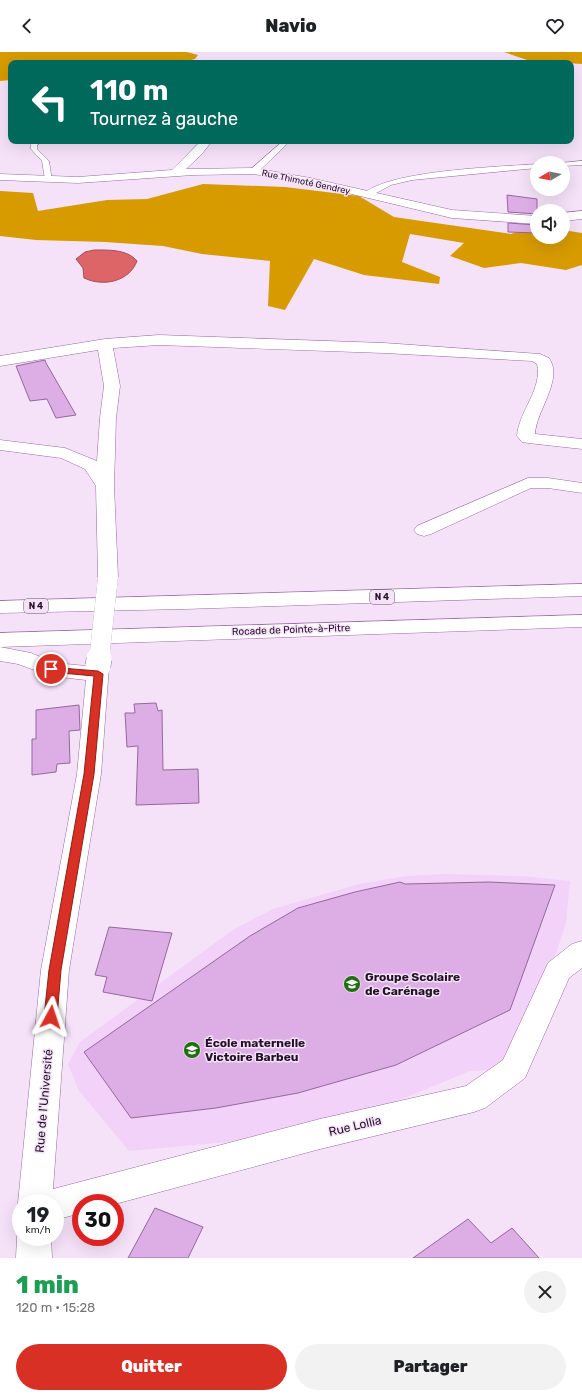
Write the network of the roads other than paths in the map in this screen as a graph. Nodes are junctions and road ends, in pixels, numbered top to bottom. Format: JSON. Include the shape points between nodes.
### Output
{"nodes":[{"id":1,"x":34,"y":144,"type":"edge"},
{"id":2,"x":204,"y":144,"type":"edge"},
{"id":3,"x":284,"y":144,"type":"edge"},
{"id":4,"x":582,"y":163,"type":"edge"},
{"id":5,"x":570,"y":164,"type":"edge"},
{"id":6,"x":530,"y":167,"type":"edge"},
{"id":7,"x":254,"y":171,"type":"junction"},
{"id":8,"x":175,"y":173,"type":"junction"},
{"id":9,"x":0,"y":177,"type":"edge"},
{"id":10,"x":49,"y":180,"type":"junction"},
{"id":11,"x":366,"y":195,"type":"junction"},
{"id":12,"x":582,"y":215,"type":"edge"},
{"id":13,"x":570,"y":216,"type":"edge"},
{"id":14,"x":530,"y":220,"type":"edge"},
{"id":15,"x":105,"y":344,"type":"junction"},
{"id":16,"x":0,"y":362,"type":"edge"},
{"id":17,"x":582,"y":444,"type":"edge"},
{"id":18,"x":0,"y":445,"type":"edge"},
{"id":19,"x":105,"y":486,"type":"junction"},
{"id":20,"x":582,"y":488,"type":"edge"},
{"id":21,"x":424,"y":530,"type":"dead end"},
{"id":22,"x":581,"y":590,"type":"edge"},
{"id":23,"x":0,"y":607,"type":"edge"},
{"id":24,"x":582,"y":621,"type":"edge"},
{"id":25,"x":0,"y":640,"type":"edge"},
{"id":26,"x":0,"y":654,"type":"edge"},
{"id":27,"x":98,"y":670,"type":"junction"},
{"id":28,"x":582,"y":952,"type":"edge"},
{"id":29,"x":36,"y":1194,"type":"edge"},
{"id":30,"x":64,"y":1202,"type":"edge"},
{"id":31,"x":34,"y":1246,"type":"edge"},
{"id":32,"x":34,"y":1258,"type":"edge"}],
"edges":[{"from":1,"to":10,"type":"lane","via":[[34,149],[45,161]]},
{"from":2,"to":8,"type":"main road"},
{"from":3,"to":7,"type":"lane"},
{"from":4,"to":5,"type":"lane"},
{"from":6,"to":11,"type":"lane","via":[[412,178],[389,183]]},
{"from":7,"to":8,"type":"main road","name":"Rue Thimoté Gendrey"},
{"from":7,"to":11,"type":"main road","name":"Rue Thimoté Gendrey"},
{"from":8,"to":10,"type":"main road","name":"Rue Thimoté Gendrey"},
{"from":9,"to":10,"type":"main road","name":"Rue Thimoté Gendrey"},
{"from":11,"to":14,"type":"main road","name":"Rue Thimoté Gendrey","via":[[452,214]]},
{"from":12,"to":13,"type":"main road"},
{"from":15,"to":16,"type":"main road"},
{"from":15,"to":17,"type":"main road","via":[[159,340],[228,342],[384,348],[536,358],[544,361],[546,366],[544,381],[526,436],[536,440]]},
{"from":15,"to":19,"type":"main road","name":"Rue de l'Université","via":[[112,386]]},
{"from":18,"to":19,"type":"main road","via":[[65,453],[91,465]]},
{"from":19,"to":27,"type":"main road","name":"Rue de l'Université","bridge":true,"via":[[108,577]]},
{"from":20,"to":21,"type":"main road","via":[[540,482],[528,483]]},
{"from":22,"to":23,"type":"main road","number":"N 4"},
{"from":24,"to":25,"type":"main road","name":"Rocade de Pointe-à-Pitre"},
{"from":26,"to":27,"type":"main road","via":[[24,658],[51,669]]},
{"from":27,"to":29,"type":"main road","name":"Rue de l'Université","via":[[89,774],[55,970]]},
{"from":28,"to":30,"type":"main road","name":"Rue Lollia","via":[[558,971],[514,1069],[474,1098],[320,1134]]},
{"from":31,"to":32,"type":"main road"}]}
